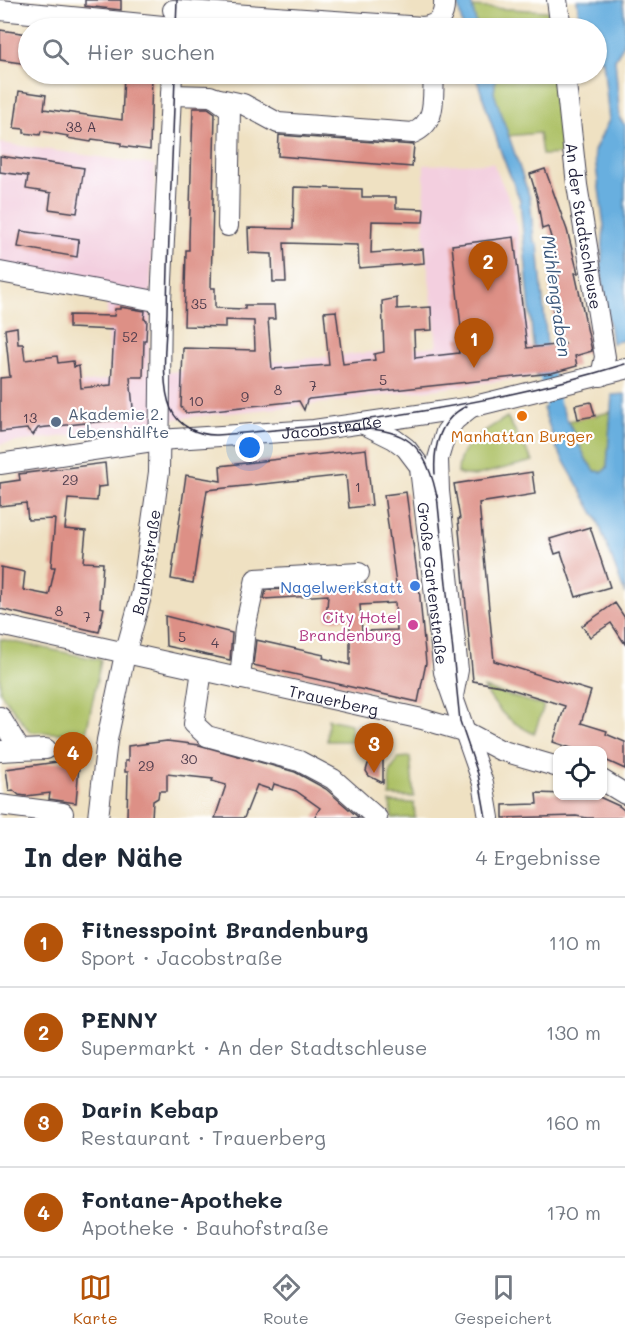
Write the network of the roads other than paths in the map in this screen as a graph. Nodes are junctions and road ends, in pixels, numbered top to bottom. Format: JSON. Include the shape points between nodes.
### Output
{"nodes":[{"id":1,"x":444,"y":0,"type":"edge"},
{"id":2,"x":557,"y":0,"type":"edge"},
{"id":3,"x":0,"y":10,"type":"edge"},
{"id":4,"x":173,"y":18,"type":"edge"},
{"id":5,"x":441,"y":18,"type":"edge"},
{"id":6,"x":560,"y":18,"type":"edge"},
{"id":7,"x":172,"y":84,"type":"edge"},
{"id":8,"x":433,"y":84,"type":"edge"},
{"id":9,"x":566,"y":84,"type":"edge"},
{"id":10,"x":171,"y":95,"type":"junction"},
{"id":11,"x":215,"y":98,"type":"junction"},
{"id":12,"x":228,"y":226,"type":"dead end"},
{"id":13,"x":0,"y":272,"type":"edge"},
{"id":14,"x":161,"y":302,"type":"junction"},
{"id":15,"x":613,"y":372,"type":"edge"},
{"id":16,"x":471,"y":407,"type":"junction"},
{"id":17,"x":362,"y":423,"type":"junction"},
{"id":18,"x":159,"y":440,"type":"junction"},
{"id":19,"x":0,"y":464,"type":"edge"},
{"id":20,"x":420,"y":468,"type":"junction"},
{"id":21,"x":439,"y":491,"type":"junction"},
{"id":22,"x":359,"y":573,"type":"dead end"},
{"id":23,"x":0,"y":625,"type":"edge"},
{"id":24,"x":125,"y":654,"type":"junction"},
{"id":25,"x":202,"y":670,"type":"junction"},
{"id":26,"x":240,"y":679,"type":"junction"},
{"id":27,"x":453,"y":697,"type":"junction"},
{"id":28,"x":0,"y":717,"type":"edge"},
{"id":29,"x":466,"y":732,"type":"junction"},
{"id":30,"x":46,"y":749,"type":"dead end"},
{"id":31,"x":20,"y":750,"type":"junction"},
{"id":32,"x":0,"y":752,"type":"edge"},
{"id":33,"x":553,"y":766,"type":"edge"},
{"id":34,"x":607,"y":783,"type":"edge"},
{"id":35,"x":625,"y":794,"type":"edge"},
{"id":36,"x":0,"y":805,"type":"edge"},
{"id":37,"x":63,"y":813,"type":"dead end"},
{"id":38,"x":98,"y":818,"type":"edge"},
{"id":39,"x":376,"y":818,"type":"edge"},
{"id":40,"x":489,"y":818,"type":"edge"}],
"edges":[{"from":1,"to":5,"type":"street"},
{"from":2,"to":6,"type":"street"},
{"from":3,"to":4,"type":"street"},
{"from":7,"to":10,"type":"street","name":"Bauhofstraße"},
{"from":8,"to":11,"type":"street","via":[[431,119],[413,134],[278,123],[243,104]]},
{"from":9,"to":15,"type":"street","name":"An der Stadtschleuse","via":[[577,185],[605,357]]},
{"from":10,"to":11,"type":"street"},
{"from":10,"to":14,"type":"street","name":"Bauhofstraße"},
{"from":11,"to":12,"type":"street","via":[[230,109]]},
{"from":13,"to":14,"type":"street"},
{"from":14,"to":18,"type":"street","name":"Bauhofstraße"},
{"from":15,"to":16,"type":"street","name":"Jacobstraße"},
{"from":16,"to":17,"type":"street","name":"Jacobstraße"},
{"from":16,"to":21,"type":"street","name":"Große Gartenstraße","via":[[450,426],[441,445]]},
{"from":17,"to":18,"type":"street","name":"Jacobstraße"},
{"from":17,"to":20,"type":"street","name":"Große Gartenstraße","via":[[406,448]]},
{"from":18,"to":19,"type":"street","name":"Jacobstraße"},
{"from":18,"to":24,"type":"street","name":"Bauhofstraße","via":[[159,472],[142,593]]},
{"from":20,"to":21,"type":"street","name":"Große Gartenstraße"},
{"from":20,"to":27,"type":"street","name":"Große Gartenstraße","via":[[444,672]]},
{"from":21,"to":27,"type":"street","name":"Große Gartenstraße","via":[[458,670]]},
{"from":22,"to":26,"type":"street","via":[[256,579],[245,628]]},
{"from":23,"to":24,"type":"street","name":"Trauerberg"},
{"from":24,"to":25,"type":"street","name":"Trauerberg"},
{"from":24,"to":38,"type":"street","name":"Bauhofstraße","via":[[107,740]]},
{"from":25,"to":26,"type":"street","name":"Trauerberg"},
{"from":25,"to":39,"type":"street","via":[[190,724],[207,736],[298,761],[324,774]]},
{"from":26,"to":29,"type":"street","name":"Trauerberg","via":[[422,718]]},
{"from":27,"to":29,"type":"street","name":"Große Gartenstraße"},
{"from":28,"to":31,"type":"street"},
{"from":29,"to":33,"type":"street","name":"Trauerberg","via":[[500,750]]},
{"from":29,"to":40,"type":"street","name":"Große Gartenstraße","via":[[483,783]]},
{"from":30,"to":31,"type":"street"},
{"from":31,"to":32,"type":"street"},
{"from":34,"to":35,"type":"street"},
{"from":36,"to":37,"type":"street"}]}
